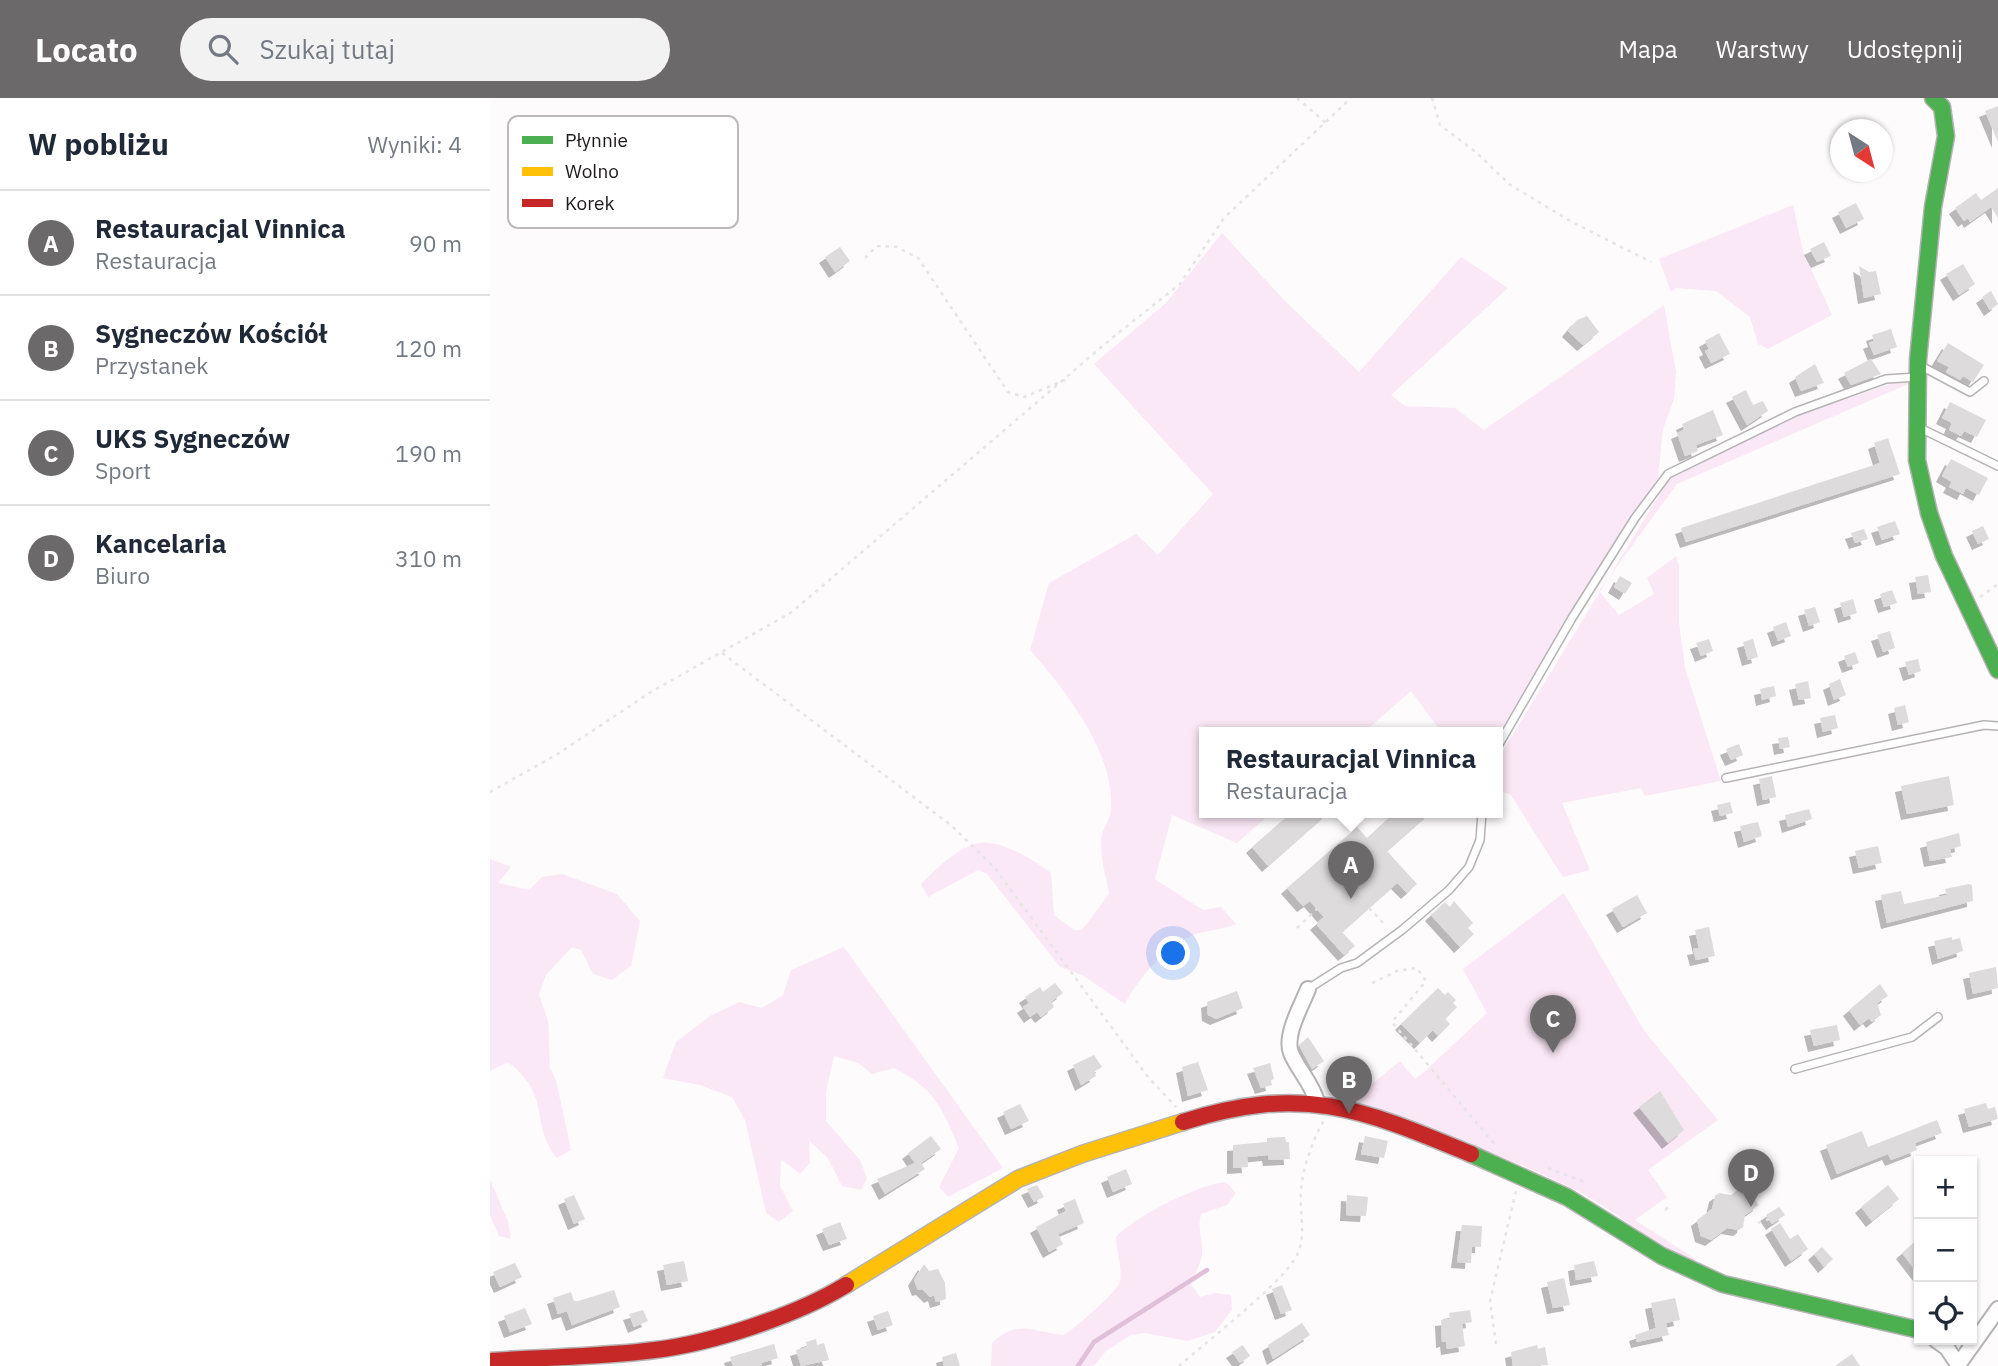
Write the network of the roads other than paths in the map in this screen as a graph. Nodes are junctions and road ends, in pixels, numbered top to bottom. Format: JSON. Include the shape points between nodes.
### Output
{"nodes":[{"id":1,"x":1933,"y":98,"type":"edge"},
{"id":2,"x":1918,"y":371,"type":"junction"},
{"id":3,"x":1984,"y":381,"type":"dead end"},
{"id":4,"x":1918,"y":426,"type":"junction"},
{"id":5,"x":1998,"y":466,"type":"edge"},
{"id":6,"x":1998,"y":670,"type":"edge"},
{"id":7,"x":1998,"y":726,"type":"edge"},
{"id":8,"x":1503,"y":737,"type":"edge"},
{"id":9,"x":1726,"y":778,"type":"dead end"},
{"id":10,"x":1482,"y":818,"type":"edge"},
{"id":11,"x":1308,"y":989,"type":"joint"},
{"id":12,"x":1938,"y":1017,"type":"dead end"},
{"id":13,"x":1795,"y":1069,"type":"dead end"},
{"id":14,"x":1324,"y":1103,"type":"junction"},
{"id":15,"x":1998,"y":1310,"type":"edge"},
{"id":16,"x":1914,"y":1329,"type":"edge"},
{"id":17,"x":1943,"y":1345,"type":"edge"},
{"id":18,"x":490,"y":1362,"type":"edge"},
{"id":19,"x":1959,"y":1366,"type":"edge"}],
"edges":[{"from":1,"to":2,"type":"street","via":[[1942,107],[1946,136],[1933,207]]},
{"from":2,"to":3,"type":"lane","via":[[1970,392]]},
{"from":2,"to":4,"type":"street"},
{"from":2,"to":8,"type":"lane","via":[[1795,412],[1668,474],[1572,618]]},
{"from":4,"to":5,"type":"lane"},
{"from":4,"to":6,"type":"street","via":[[1917,460],[1929,513],[1960,595]]},
{"from":7,"to":9,"type":"lane","via":[[1984,725]]},
{"from":10,"to":11,"type":"lane","via":[[1480,840],[1469,867],[1449,890],[1357,963]]},
{"from":11,"to":14,"type":"street","via":[[1291,1033],[1290,1050]]},
{"from":12,"to":13,"type":"lane","via":[[1912,1037]]},
{"from":14,"to":16,"type":"street","via":[[1398,1124],[1520,1174],[1567,1197],[1662,1256],[1723,1284]]},
{"from":14,"to":18,"type":"street","via":[[1290,1101],[1224,1109],[1082,1154],[1018,1179],[817,1303],[738,1330],[657,1350]]},
{"from":15,"to":19,"type":"street"},
{"from":17,"to":19,"type":"street"}]}
